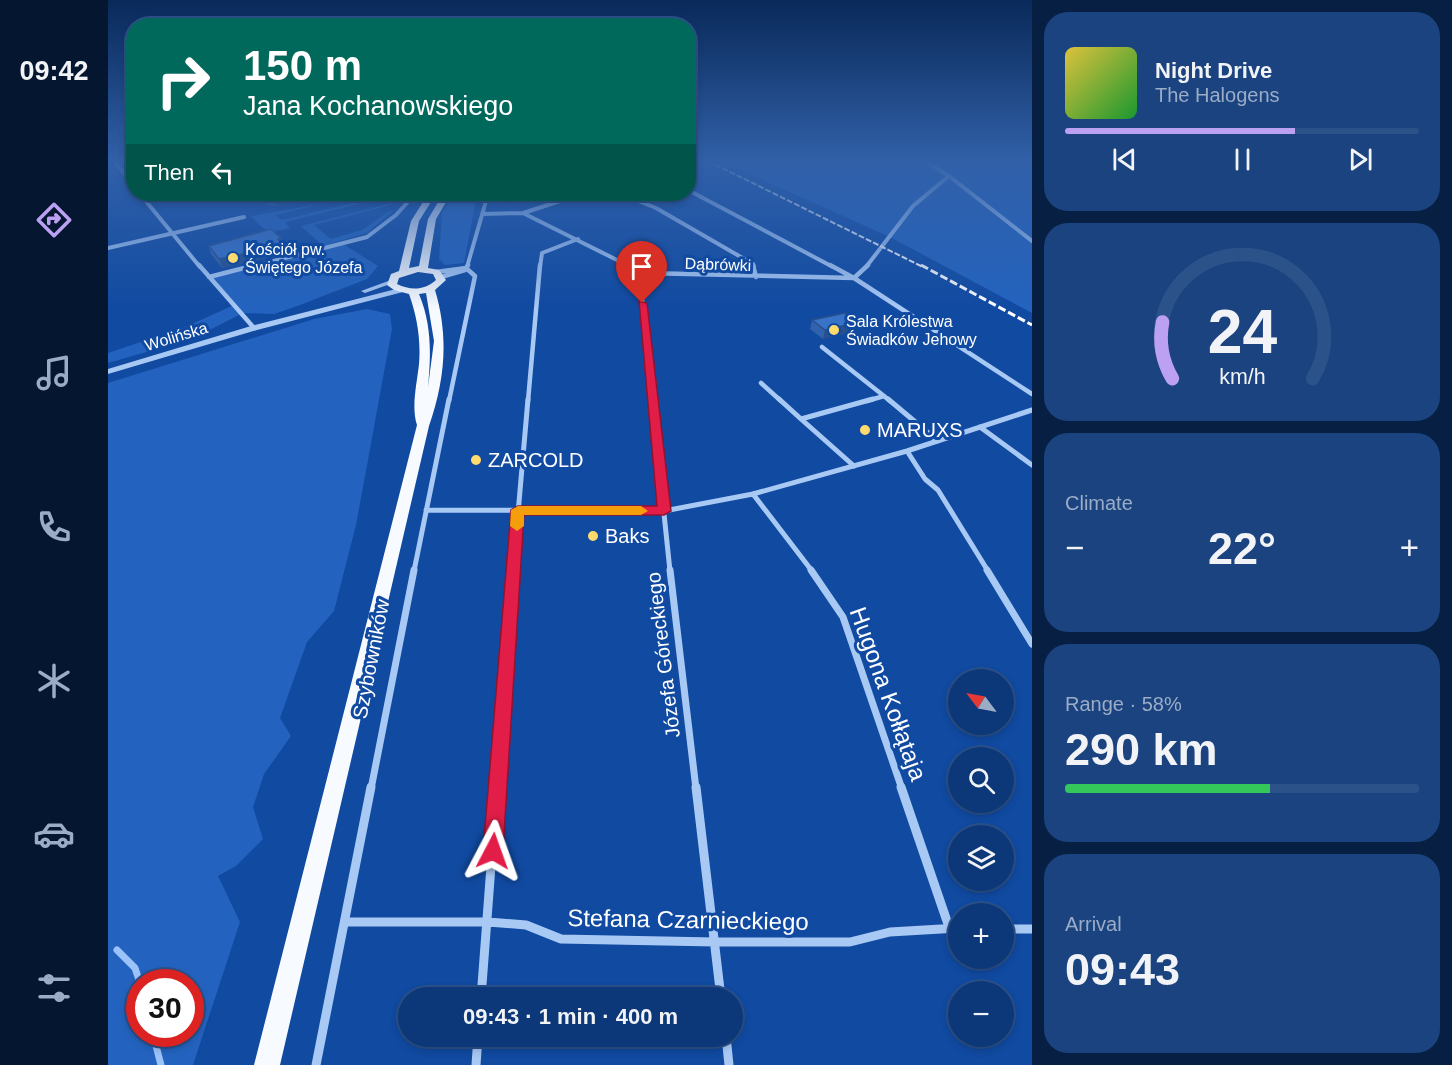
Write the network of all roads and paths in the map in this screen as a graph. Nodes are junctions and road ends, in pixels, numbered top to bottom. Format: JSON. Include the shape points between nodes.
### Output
{"nodes":[{"id":1,"x":154,"y":211,"type":"edge"},
{"id":2,"x":400,"y":211,"type":"edge"},
{"id":3,"x":421,"y":211,"type":"edge"},
{"id":4,"x":436,"y":211,"type":"edge"},
{"id":5,"x":483,"y":211,"type":"edge"},
{"id":6,"x":530,"y":211,"type":"edge"},
{"id":7,"x":661,"y":211,"type":"edge"},
{"id":8,"x":727,"y":211,"type":"edge"},
{"id":9,"x":909,"y":211,"type":"edge"},
{"id":10,"x":994,"y":211,"type":"edge"},
{"id":11,"x":523,"y":213,"type":"junction"},
{"id":12,"x":482,"y":214,"type":"junction"},
{"id":13,"x":244,"y":217,"type":"dead end"},
{"id":14,"x":173,"y":234,"type":"junction"},
{"id":15,"x":578,"y":239,"type":"junction"},
{"id":16,"x":1032,"y":240,"type":"edge"},
{"id":17,"x":108,"y":248,"type":"edge"},
{"id":18,"x":466,"y":268,"type":"junction"},
{"id":19,"x":423,"y":269,"type":"junction"},
{"id":20,"x":405,"y":271,"type":"junction"},
{"id":21,"x":644,"y":273,"type":"junction"},
{"id":22,"x":439,"y":275,"type":"junction"},
{"id":23,"x":209,"y":277,"type":"junction"},
{"id":24,"x":756,"y":277,"type":"junction"},
{"id":25,"x":854,"y":278,"type":"junction"},
{"id":26,"x":395,"y":286,"type":"junction"},
{"id":27,"x":430,"y":289,"type":"junction"},
{"id":28,"x":412,"y":292,"type":"junction"},
{"id":29,"x":254,"y":328,"type":"junction"},
{"id":30,"x":822,"y":347,"type":"dead end"},
{"id":31,"x":108,"y":372,"type":"edge"},
{"id":32,"x":760,"y":383,"type":"dead end"},
{"id":33,"x":1032,"y":394,"type":"edge"},
{"id":34,"x":884,"y":396,"type":"junction"},
{"id":35,"x":1032,"y":410,"type":"edge"},
{"id":36,"x":801,"y":418,"type":"junction"},
{"id":37,"x":423,"y":426,"type":"junction"},
{"id":38,"x":980,"y":427,"type":"junction"},
{"id":39,"x":938,"y":441,"type":"junction"},
{"id":40,"x":907,"y":451,"type":"junction"},
{"id":41,"x":1032,"y":465,"type":"edge"},
{"id":42,"x":854,"y":466,"type":"junction"},
{"id":43,"x":753,"y":494,"type":"junction"},
{"id":44,"x":426,"y":510,"type":"junction"},
{"id":45,"x":518,"y":510,"type":"junction"},
{"id":46,"x":664,"y":511,"type":"junction"},
{"id":47,"x":1032,"y":644,"type":"edge"},
{"id":48,"x":948,"y":911,"type":"edge"},
{"id":49,"x":345,"y":922,"type":"junction"},
{"id":50,"x":488,"y":922,"type":"junction"},
{"id":51,"x":948,"y":928,"type":"edge"},
{"id":52,"x":1014,"y":929,"type":"edge"},
{"id":53,"x":1032,"y":929,"type":"edge"},
{"id":54,"x":715,"y":942,"type":"junction"},
{"id":55,"x":483,"y":987,"type":"edge"},
{"id":56,"x":720,"y":987,"type":"edge"},
{"id":57,"x":477,"y":1047,"type":"edge"},
{"id":58,"x":727,"y":1047,"type":"edge"},
{"id":59,"x":267,"y":1065,"type":"edge"},
{"id":60,"x":316,"y":1065,"type":"edge"},
{"id":61,"x":476,"y":1065,"type":"edge"},
{"id":62,"x":729,"y":1065,"type":"edge"}],
"edges":[{"from":1,"to":14,"type":"street"},
{"from":2,"to":23,"type":"street","via":[[368,237]]},
{"from":3,"to":20,"type":"main road","via":[[409,235]]},
{"from":4,"to":19,"type":"main road"},
{"from":5,"to":12,"type":"street"},
{"from":6,"to":11,"type":"street"},
{"from":7,"to":24,"type":"street","via":[[753,264]]},
{"from":8,"to":25,"type":"street"},
{"from":9,"to":25,"type":"street"},
{"from":10,"to":16,"type":"street"},
{"from":11,"to":12,"type":"street"},
{"from":11,"to":15,"type":"street","name":"Dąbrówki"},
{"from":12,"to":18,"type":"street"},
{"from":13,"to":14,"type":"street"},
{"from":14,"to":17,"type":"street"},
{"from":14,"to":23,"type":"street"},
{"from":15,"to":21,"type":"street","name":"Dąbrówki"},
{"from":15,"to":45,"type":"street","via":[[542,253]]},
{"from":18,"to":22,"type":"street"},
{"from":18,"to":44,"type":"street","name":"Szybowników","via":[[475,276]]},
{"from":19,"to":20,"type":"main road"},
{"from":19,"to":22,"type":"main road"},
{"from":20,"to":26,"type":"main road","via":[[395,276]]},
{"from":21,"to":24,"type":"street","name":"Dąbrówki"},
{"from":21,"to":46,"type":"street","name":"Józefa Góreckiego","via":[[640,279]]},
{"from":22,"to":27,"type":"main road","via":[[439,284]]},
{"from":23,"to":29,"type":"street"},
{"from":24,"to":25,"type":"street","name":"Dąbrówki"},
{"from":25,"to":33,"type":"street"},
{"from":26,"to":28,"type":"main road"},
{"from":26,"to":29,"type":"street","name":"Wolińska"},
{"from":27,"to":28,"type":"main road"},
{"from":27,"to":37,"type":"main road","name":"Szybowników","via":[[441,342],[434,395]]},
{"from":28,"to":37,"type":"main road","name":"Szybowników","via":[[422,328]]},
{"from":29,"to":31,"type":"street","name":"Wolińska"},
{"from":30,"to":34,"type":"street"},
{"from":32,"to":36,"type":"street"},
{"from":34,"to":36,"type":"street"},
{"from":34,"to":39,"type":"street"},
{"from":35,"to":38,"type":"street"},
{"from":36,"to":42,"type":"street"},
{"from":37,"to":59,"type":"main road","name":"Szybowników"},
{"from":38,"to":39,"type":"street"},
{"from":38,"to":41,"type":"street"},
{"from":39,"to":40,"type":"street"},
{"from":40,"to":42,"type":"street"},
{"from":40,"to":47,"type":"street","via":[[925,479],[938,490]]},
{"from":42,"to":43,"type":"street"},
{"from":43,"to":46,"type":"street"},
{"from":43,"to":48,"type":"street","name":"Hugona Kołłątaja","via":[[843,617]]},
{"from":44,"to":45,"type":"street"},
{"from":44,"to":49,"type":"street","name":"Szybowników"},
{"from":45,"to":46,"type":"street"},
{"from":45,"to":50,"type":"street"},
{"from":46,"to":54,"type":"street","name":"Józefa Góreckiego"},
{"from":49,"to":50,"type":"street","name":"Stefana Czarnieckiego"},
{"from":49,"to":60,"type":"street","name":"Szybowników"},
{"from":50,"to":54,"type":"street","name":"Stefana Czarnieckiego","via":[[526,925],[561,939]]},
{"from":50,"to":55,"type":"street"},
{"from":51,"to":54,"type":"street","name":"Stefana Czarnieckiego","via":[[890,932],[850,942]]},
{"from":52,"to":53,"type":"street"},
{"from":54,"to":56,"type":"street","name":"Józefa Góreckiego"},
{"from":57,"to":61,"type":"street"},
{"from":58,"to":62,"type":"street"}]}
